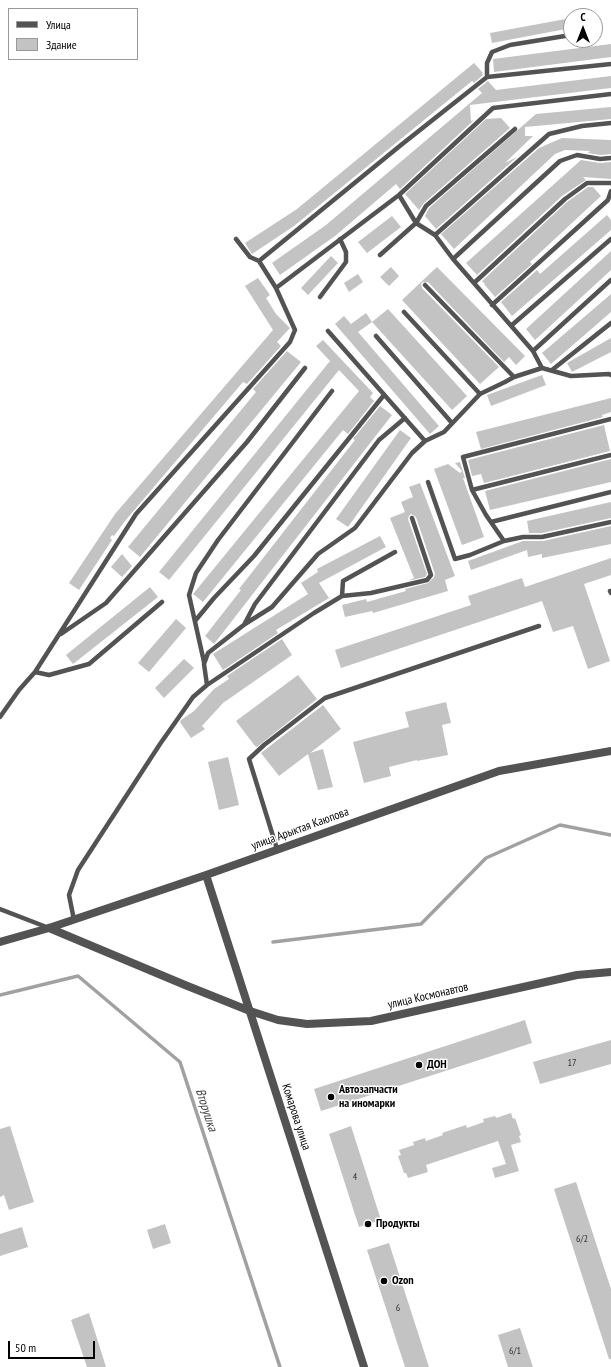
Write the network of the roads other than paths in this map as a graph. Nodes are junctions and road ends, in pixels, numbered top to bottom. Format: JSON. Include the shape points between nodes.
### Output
{"nodes":[{"id":1,"x":563,"y":36,"type":"edge"},
{"id":2,"x":611,"y":64,"type":"edge"},
{"id":3,"x":487,"y":77,"type":"junction"},
{"id":4,"x":611,"y":94,"type":"edge"},
{"id":5,"x":611,"y":123,"type":"edge"},
{"id":6,"x":515,"y":129,"type":"dead end"},
{"id":7,"x":611,"y":158,"type":"edge"},
{"id":8,"x":611,"y":184,"type":"edge"},
{"id":9,"x":611,"y":191,"type":"edge"},
{"id":10,"x":399,"y":195,"type":"junction"},
{"id":11,"x":416,"y":223,"type":"junction"},
{"id":12,"x":435,"y":235,"type":"junction"},
{"id":13,"x":236,"y":239,"type":"dead end"},
{"id":14,"x":340,"y":239,"type":"junction"},
{"id":15,"x":611,"y":239,"type":"edge"},
{"id":16,"x":380,"y":255,"type":"dead end"},
{"id":17,"x":453,"y":259,"type":"junction"},
{"id":18,"x":259,"y":261,"type":"junction"},
{"id":19,"x":611,"y":280,"type":"edge"},
{"id":20,"x":474,"y":283,"type":"junction"},
{"id":21,"x":425,"y":285,"type":"dead end"},
{"id":22,"x":276,"y":288,"type":"junction"},
{"id":23,"x":320,"y":297,"type":"dead end"},
{"id":24,"x":492,"y":305,"type":"junction"},
{"id":25,"x":404,"y":312,"type":"dead end"},
{"id":26,"x":611,"y":323,"type":"edge"},
{"id":27,"x":512,"y":325,"type":"junction"},
{"id":28,"x":328,"y":331,"type":"dead end"},
{"id":29,"x":376,"y":336,"type":"dead end"},
{"id":30,"x":533,"y":351,"type":"junction"},
{"id":31,"x":305,"y":368,"type":"dead end"},
{"id":32,"x":542,"y":368,"type":"junction"},
{"id":33,"x":552,"y":370,"type":"junction"},
{"id":34,"x":611,"y":375,"type":"edge"},
{"id":35,"x":514,"y":376,"type":"junction"},
{"id":36,"x":332,"y":391,"type":"dead end"},
{"id":37,"x":480,"y":394,"type":"junction"},
{"id":38,"x":384,"y":395,"type":"junction"},
{"id":39,"x":405,"y":418,"type":"junction"},
{"id":40,"x":611,"y":419,"type":"edge"},
{"id":41,"x":452,"y":423,"type":"junction"},
{"id":42,"x":425,"y":441,"type":"junction"},
{"id":43,"x":611,"y":455,"type":"edge"},
{"id":44,"x":428,"y":482,"type":"dead end"},
{"id":45,"x":472,"y":490,"type":"junction"},
{"id":46,"x":611,"y":492,"type":"edge"},
{"id":47,"x":412,"y":518,"type":"dead end"},
{"id":48,"x":491,"y":522,"type":"junction"},
{"id":49,"x":611,"y":522,"type":"edge"},
{"id":50,"x":504,"y":541,"type":"junction"},
{"id":51,"x":395,"y":552,"type":"dead end"},
{"id":52,"x":342,"y":596,"type":"junction"},
{"id":53,"x":162,"y":602,"type":"dead end"},
{"id":54,"x":195,"y":621,"type":"junction"},
{"id":55,"x":245,"y":624,"type":"junction"},
{"id":56,"x":539,"y":626,"type":"dead end"},
{"id":57,"x":58,"y":636,"type":"junction"},
{"id":58,"x":204,"y":664,"type":"junction"},
{"id":59,"x":35,"y":672,"type":"junction"},
{"id":60,"x":207,"y":685,"type":"junction"},
{"id":61,"x":0,"y":717,"type":"edge"},
{"id":62,"x":611,"y":751,"type":"edge"},
{"id":63,"x":278,"y":849,"type":"junction"},
{"id":64,"x":206,"y":875,"type":"junction"},
{"id":65,"x":0,"y":909,"type":"edge"},
{"id":66,"x":74,"y":920,"type":"junction"},
{"id":67,"x":49,"y":928,"type":"junction"},
{"id":68,"x":0,"y":942,"type":"edge"},
{"id":69,"x":611,"y":972,"type":"edge"},
{"id":70,"x":250,"y":1011,"type":"junction"},
{"id":71,"x":364,"y":1367,"type":"edge"}],
"edges":[{"from":1,"to":3,"type":"lane","via":[[510,45],[492,52],[487,64]]},
{"from":2,"to":3,"type":"lane"},
{"from":3,"to":18,"type":"lane"},
{"from":4,"to":10,"type":"lane","via":[[493,108]]},
{"from":5,"to":12,"type":"lane","via":[[582,126],[549,134]]},
{"from":6,"to":11,"type":"lane","via":[[426,206]]},
{"from":7,"to":17,"type":"lane","via":[[577,155],[560,161]]},
{"from":8,"to":20,"type":"lane","via":[[587,183],[570,195]]},
{"from":9,"to":24,"type":"lane","via":[[608,200]]},
{"from":10,"to":11,"type":"lane"},
{"from":10,"to":14,"type":"lane"},
{"from":11,"to":12,"type":"lane"},
{"from":11,"to":16,"type":"lane"},
{"from":12,"to":17,"type":"lane"},
{"from":13,"to":18,"type":"lane","via":[[250,258]]},
{"from":14,"to":22,"type":"lane"},
{"from":14,"to":23,"type":"lane","via":[[346,252],[346,262]]},
{"from":15,"to":27,"type":"lane"},
{"from":17,"to":20,"type":"lane"},
{"from":18,"to":22,"type":"lane"},
{"from":19,"to":30,"type":"lane"},
{"from":20,"to":24,"type":"lane"},
{"from":21,"to":35,"type":"lane"},
{"from":22,"to":57,"type":"lane","via":[[295,330],[290,342],[136,514]]},
{"from":24,"to":27,"type":"lane"},
{"from":25,"to":37,"type":"lane"},
{"from":26,"to":33,"type":"lane"},
{"from":27,"to":30,"type":"lane"},
{"from":28,"to":38,"type":"lane"},
{"from":29,"to":41,"type":"lane"},
{"from":30,"to":32,"type":"lane"},
{"from":31,"to":57,"type":"lane","via":[[247,442],[106,603]]},
{"from":32,"to":33,"type":"lane"},
{"from":32,"to":35,"type":"lane"},
{"from":33,"to":34,"type":"lane","via":[[571,376]]},
{"from":35,"to":37,"type":"lane"},
{"from":36,"to":54,"type":"lane","via":[[218,540],[196,573],[189,595]]},
{"from":37,"to":41,"type":"lane"},
{"from":38,"to":39,"type":"lane"},
{"from":38,"to":54,"type":"lane","via":[[254,556]]},
{"from":39,"to":42,"type":"lane"},
{"from":39,"to":55,"type":"lane","via":[[379,440],[255,604]]},
{"from":40,"to":45,"type":"lane","via":[[463,457]]},
{"from":41,"to":42,"type":"lane","via":[[444,432]]},
{"from":42,"to":55,"type":"lane","via":[[412,453],[355,528],[318,554],[272,608]]},
{"from":43,"to":45,"type":"lane"},
{"from":44,"to":50,"type":"lane","via":[[456,559]]},
{"from":45,"to":48,"type":"lane"},
{"from":46,"to":48,"type":"lane"},
{"from":47,"to":52,"type":"lane","via":[[432,575],[427,580],[371,593]]},
{"from":48,"to":50,"type":"lane"},
{"from":49,"to":50,"type":"lane","via":[[542,537]]},
{"from":51,"to":52,"type":"lane","via":[[343,581]]},
{"from":52,"to":60,"type":"lane"},
{"from":53,"to":59,"type":"lane","via":[[89,664],[49,675]]},
{"from":54,"to":58,"type":"lane"},
{"from":55,"to":58,"type":"lane","via":[[208,652]]},
{"from":56,"to":63,"type":"lane","via":[[325,698],[264,745],[249,760]]},
{"from":57,"to":59,"type":"lane"},
{"from":58,"to":60,"type":"lane"},
{"from":59,"to":61,"type":"lane"},
{"from":60,"to":66,"type":"lane","via":[[193,697],[160,744],[78,870],[69,895]]},
{"from":62,"to":63,"type":"street","name":"улица Арыктая Каюпова","via":[[499,771]]},
{"from":63,"to":64,"type":"street","name":"улица Арыктая Каюпова"},
{"from":64,"to":66,"type":"street","name":"улица Арыктая Каюпова"},
{"from":64,"to":70,"type":"street","name":"Комарова улица"},
{"from":65,"to":67,"type":"lane"},
{"from":66,"to":67,"type":"street","name":"улица Арыктая Каюпова"},
{"from":67,"to":68,"type":"street","name":"улица Арыктая Каюпова"},
{"from":67,"to":70,"type":"street","name":"улица Космонавтов"},
{"from":69,"to":70,"type":"street","name":"улица Космонавтов","via":[[577,975],[371,1021],[307,1024],[278,1020]]},
{"from":70,"to":71,"type":"street","name":"Комарова улица"}]}
